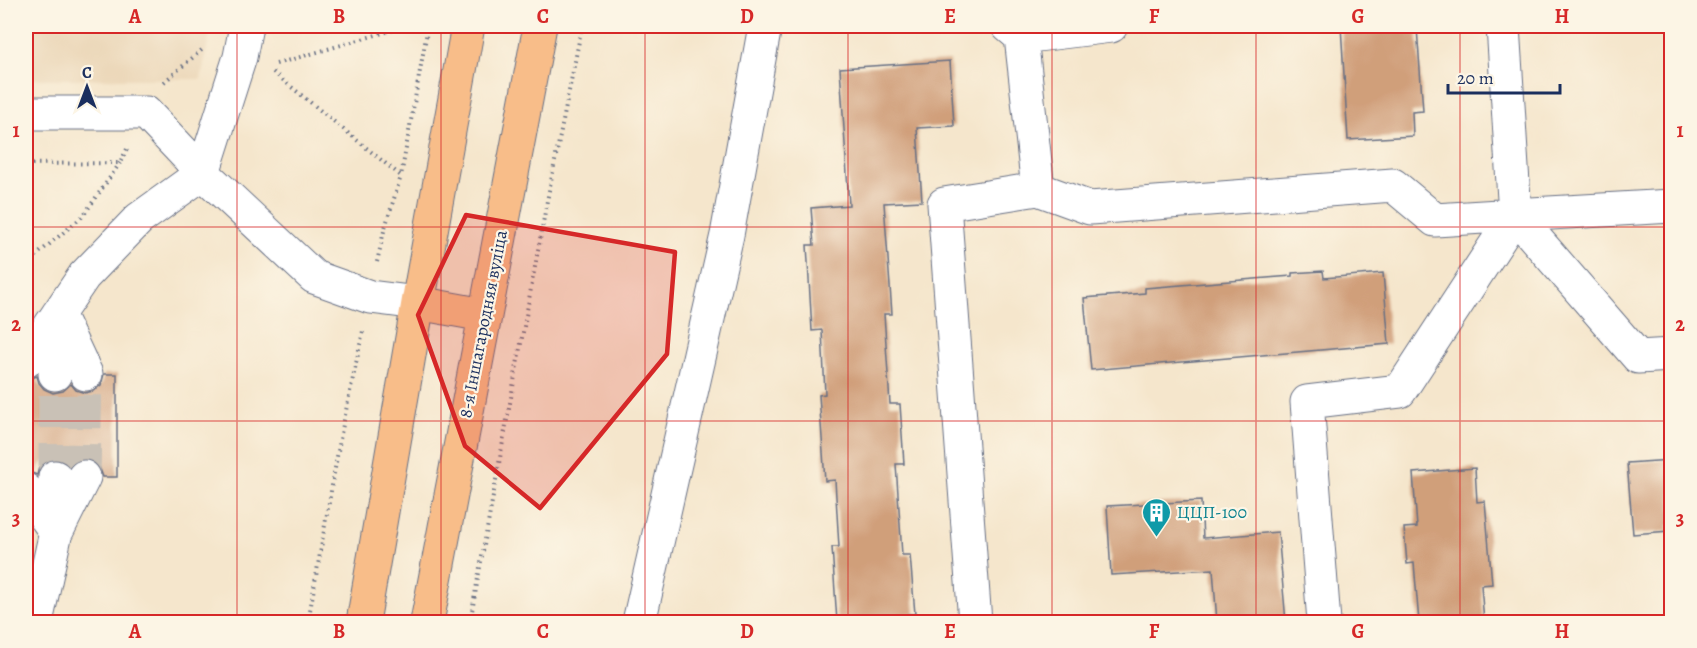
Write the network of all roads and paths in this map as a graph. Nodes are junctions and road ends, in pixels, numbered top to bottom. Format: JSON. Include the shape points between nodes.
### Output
{"nodes":[{"id":1,"x":246,"y":26,"type":"edge"},
{"id":2,"x":407,"y":26,"type":"edge"},
{"id":3,"x":428,"y":26,"type":"edge"},
{"id":4,"x":468,"y":26,"type":"edge"},
{"id":5,"x":540,"y":26,"type":"edge"},
{"id":6,"x":582,"y":26,"type":"edge"},
{"id":7,"x":765,"y":26,"type":"edge"},
{"id":8,"x":1111,"y":26,"type":"edge"},
{"id":9,"x":1503,"y":26,"type":"edge"},
{"id":10,"x":1014,"y":31,"type":"edge"},
{"id":11,"x":26,"y":113,"type":"edge"},
{"id":12,"x":120,"y":162,"type":"dead end"},
{"id":13,"x":203,"y":172,"type":"junction"},
{"id":14,"x":401,"y":176,"type":"junction"},
{"id":15,"x":1038,"y":189,"type":"junction"},
{"id":16,"x":1671,"y":206,"type":"edge"},
{"id":17,"x":1515,"y":214,"type":"junction"},
{"id":18,"x":26,"y":264,"type":"edge"},
{"id":19,"x":370,"y":297,"type":"junction"},
{"id":20,"x":418,"y":303,"type":"junction"},
{"id":21,"x":58,"y":314,"type":"junction"},
{"id":22,"x":26,"y":315,"type":"edge"},
{"id":23,"x":484,"y":315,"type":"junction"},
{"id":24,"x":1671,"y":355,"type":"edge"},
{"id":25,"x":26,"y":360,"type":"tunnel mouth"},
{"id":26,"x":71,"y":374,"type":"tunnel mouth"},
{"id":27,"x":55,"y":481,"type":"edge"},
{"id":28,"x":41,"y":533,"type":"edge"},
{"id":29,"x":36,"y":622,"type":"edge"},
{"id":30,"x":308,"y":622,"type":"edge"},
{"id":31,"x":363,"y":622,"type":"edge"},
{"id":32,"x":427,"y":622,"type":"edge"},
{"id":33,"x":471,"y":622,"type":"edge"},
{"id":34,"x":639,"y":622,"type":"edge"},
{"id":35,"x":975,"y":622,"type":"edge"},
{"id":36,"x":1324,"y":622,"type":"edge"}],
"edges":[{"from":1,"to":13,"type":"lane","via":[[240,57]]},
{"from":2,"to":14,"type":"path","via":[[267,67]]},
{"from":3,"to":14,"type":"path"},
{"from":4,"to":20,"type":"main road"},
{"from":5,"to":23,"type":"main road","name":"8-я Іншагародняя вуліца"},
{"from":6,"to":33,"type":"path"},
{"from":7,"to":34,"type":"lane","via":[[727,235]]},
{"from":8,"to":10,"type":"lane"},
{"from":9,"to":17,"type":"lane"},
{"from":10,"to":15,"type":"lane"},
{"from":11,"to":13,"type":"lane","via":[[146,113]]},
{"from":12,"to":18,"type":"path","via":[[83,216]]},
{"from":13,"to":19,"type":"lane","via":[[314,277]]},
{"from":13,"to":21,"type":"lane","via":[[139,219],[84,276]]},
{"from":14,"to":19,"type":"path"},
{"from":15,"to":17,"type":"lane","via":[[1090,208],[1393,185],[1435,220]]},
{"from":15,"to":35,"type":"lane","via":[[944,204]]},
{"from":16,"to":17,"type":"lane"},
{"from":17,"to":24,"type":"lane","via":[[1638,357]]},
{"from":17,"to":36,"type":"lane","via":[[1400,391],[1307,402]]},
{"from":19,"to":20,"type":"lane"},
{"from":19,"to":30,"type":"path"},
{"from":20,"to":23,"type":"main road"},
{"from":20,"to":31,"type":"main road"},
{"from":21,"to":22,"type":"lane"},
{"from":21,"to":25,"type":"lane"},
{"from":21,"to":26,"type":"lane"},
{"from":23,"to":32,"type":"main road","name":"8-я Іншагародняя вуліца"},
{"from":27,"to":28,"type":"lane"},
{"from":27,"to":28,"type":"lane"},
{"from":28,"to":29,"type":"lane"}]}
